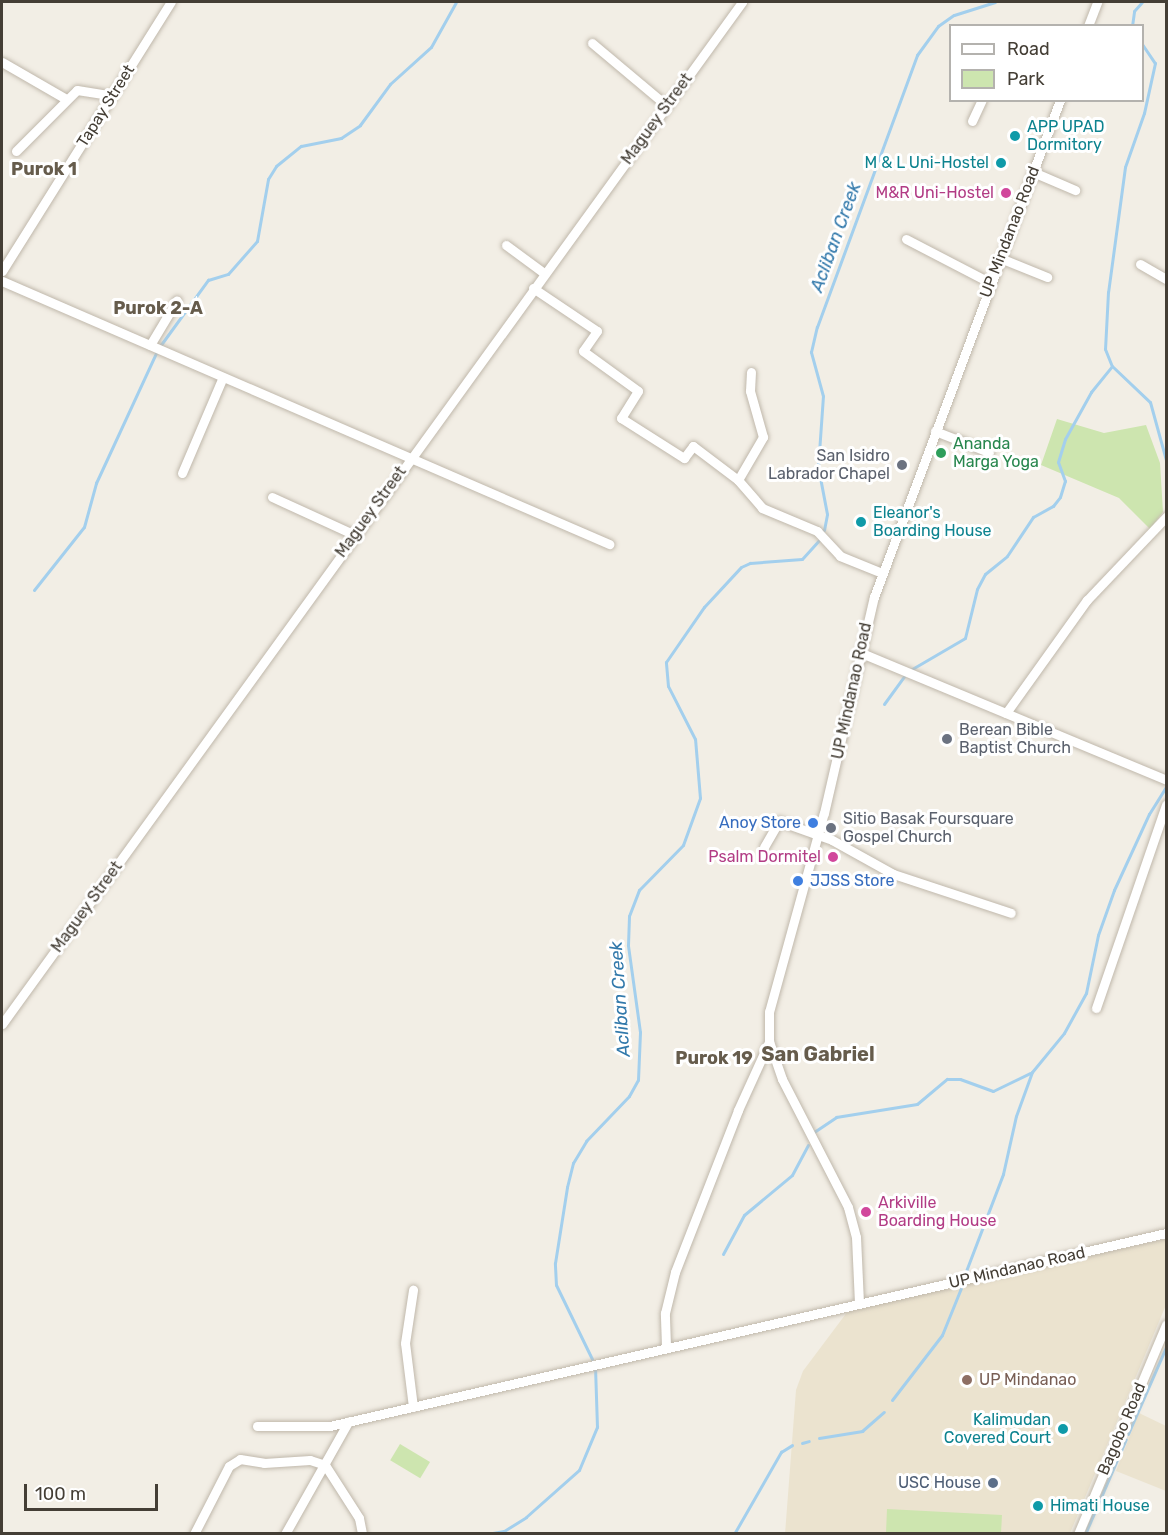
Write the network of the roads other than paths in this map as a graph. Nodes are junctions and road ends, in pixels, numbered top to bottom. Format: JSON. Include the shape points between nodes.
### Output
{"nodes":[{"id":1,"x":171,"y":2,"type":"edge"},
{"id":2,"x":742,"y":2,"type":"edge"},
{"id":3,"x":1097,"y":2,"type":"edge"},
{"id":4,"x":1089,"y":24,"type":"edge"},
{"id":5,"x":592,"y":43,"type":"dead end"},
{"id":6,"x":2,"y":62,"type":"edge"},
{"id":7,"x":113,"y":96,"type":"junction"},
{"id":8,"x":66,"y":99,"type":"junction"},
{"id":9,"x":981,"y":102,"type":"edge"},
{"id":10,"x":1059,"y":102,"type":"edge"},
{"id":11,"x":667,"y":106,"type":"junction"},
{"id":12,"x":972,"y":121,"type":"dead end"},
{"id":13,"x":16,"y":151,"type":"dead end"},
{"id":14,"x":1033,"y":172,"type":"junction"},
{"id":15,"x":1075,"y":190,"type":"dead end"},
{"id":16,"x":906,"y":239,"type":"dead end"},
{"id":17,"x":506,"y":245,"type":"dead end"},
{"id":18,"x":1000,"y":258,"type":"junction"},
{"id":19,"x":1140,"y":264,"type":"dead end"},
{"id":20,"x":2,"y":271,"type":"edge"},
{"id":21,"x":544,"y":273,"type":"junction"},
{"id":22,"x":1047,"y":277,"type":"dead end"},
{"id":23,"x":1167,"y":279,"type":"edge"},
{"id":24,"x":2,"y":281,"type":"edge"},
{"id":25,"x":991,"y":283,"type":"junction"},
{"id":26,"x":532,"y":288,"type":"junction"},
{"id":27,"x":177,"y":300,"type":"dead end"},
{"id":28,"x":150,"y":345,"type":"junction"},
{"id":29,"x":751,"y":372,"type":"dead end"},
{"id":30,"x":223,"y":377,"type":"junction"},
{"id":31,"x":935,"y":431,"type":"junction"},
{"id":32,"x":989,"y":452,"type":"dead end"},
{"id":33,"x":410,"y":458,"type":"junction"},
{"id":34,"x":182,"y":473,"type":"dead end"},
{"id":35,"x":738,"y":480,"type":"junction"},
{"id":36,"x":272,"y":497,"type":"dead end"},
{"id":37,"x":1167,"y":517,"type":"edge"},
{"id":38,"x":355,"y":535,"type":"junction"},
{"id":39,"x":609,"y":544,"type":"dead end"},
{"id":40,"x":882,"y":573,"type":"junction"},
{"id":41,"x":859,"y":652,"type":"junction"},
{"id":42,"x":1005,"y":713,"type":"junction"},
{"id":43,"x":1167,"y":780,"type":"edge"},
{"id":44,"x":1167,"y":805,"type":"edge"},
{"id":45,"x":818,"y":835,"type":"junction"},
{"id":46,"x":764,"y":847,"type":"dead end"},
{"id":47,"x":1011,"y":913,"type":"dead end"},
{"id":48,"x":1096,"y":1008,"type":"dead end"},
{"id":49,"x":2,"y":1024,"type":"edge"},
{"id":50,"x":769,"y":1042,"type":"junction"},
{"id":51,"x":1167,"y":1233,"type":"edge"},
{"id":52,"x":413,"y":1290,"type":"dead end"},
{"id":53,"x":863,"y":1302,"type":"junction"},
{"id":54,"x":1167,"y":1325,"type":"edge"},
{"id":55,"x":666,"y":1346,"type":"junction"},
{"id":56,"x":413,"y":1407,"type":"junction"},
{"id":57,"x":348,"y":1422,"type":"junction"},
{"id":58,"x":257,"y":1426,"type":"dead end"},
{"id":59,"x":325,"y":1465,"type":"junction"},
{"id":60,"x":194,"y":1533,"type":"edge"},
{"id":61,"x":285,"y":1533,"type":"edge"},
{"id":62,"x":362,"y":1533,"type":"edge"},
{"id":63,"x":1078,"y":1533,"type":"edge"}],
"edges":[{"from":1,"to":7,"type":"street","name":"Tapay Street"},
{"from":2,"to":11,"type":"street","name":"Maguey Street"},
{"from":3,"to":4,"type":"street"},
{"from":5,"to":11,"type":"street"},
{"from":6,"to":8,"type":"street"},
{"from":7,"to":8,"type":"street","via":[[81,89]]},
{"from":7,"to":20,"type":"street","name":"Tapay Street"},
{"from":8,"to":13,"type":"street"},
{"from":9,"to":12,"type":"street"},
{"from":10,"to":14,"type":"street","name":"UP Mindanao Road"},
{"from":11,"to":21,"type":"street","name":"Maguey Street"},
{"from":14,"to":15,"type":"street"},
{"from":14,"to":18,"type":"street","name":"UP Mindanao Road"},
{"from":16,"to":25,"type":"street"},
{"from":17,"to":21,"type":"street"},
{"from":18,"to":22,"type":"street"},
{"from":18,"to":25,"type":"street","name":"UP Mindanao Road"},
{"from":19,"to":23,"type":"street"},
{"from":21,"to":26,"type":"street","name":"Maguey Street"},
{"from":24,"to":28,"type":"street"},
{"from":25,"to":31,"type":"street","name":"UP Mindanao Road"},
{"from":26,"to":33,"type":"street","name":"Maguey Street"},
{"from":26,"to":35,"type":"street","via":[[597,331],[583,351],[638,391],[621,418],[684,458],[693,446]]},
{"from":27,"to":28,"type":"street"},
{"from":28,"to":30,"type":"street"},
{"from":29,"to":35,"type":"street","via":[[750,391],[763,438]]},
{"from":30,"to":33,"type":"street"},
{"from":30,"to":34,"type":"street"},
{"from":31,"to":32,"type":"street"},
{"from":31,"to":40,"type":"street","name":"UP Mindanao Road"},
{"from":33,"to":38,"type":"street","name":"Maguey Street"},
{"from":33,"to":39,"type":"street"},
{"from":35,"to":40,"type":"street","via":[[762,508],[817,531],[840,556]]},
{"from":36,"to":38,"type":"street"},
{"from":37,"to":42,"type":"street","via":[[1088,600]]},
{"from":38,"to":49,"type":"street","name":"Maguey Street"},
{"from":40,"to":41,"type":"street","name":"UP Mindanao Road"},
{"from":41,"to":42,"type":"street"},
{"from":41,"to":45,"type":"street","name":"UP Mindanao Road"},
{"from":42,"to":43,"type":"street"},
{"from":44,"to":48,"type":"street"},
{"from":45,"to":46,"type":"street","via":[[779,821]]},
{"from":45,"to":47,"type":"street","via":[[892,874]]},
{"from":45,"to":50,"type":"street","name":"UP Mindanao Road","via":[[769,1012]]},
{"from":50,"to":53,"type":"street","name":"UP Mindanao Road","via":[[792,1103],[848,1207]]},
{"from":50,"to":55,"type":"street","via":[[675,1272],[665,1313]]},
{"from":51,"to":53,"type":"street","name":"UP Mindanao Road"},
{"from":52,"to":56,"type":"street","via":[[405,1343]]},
{"from":53,"to":55,"type":"street"},
{"from":54,"to":63,"type":"street","name":"Bagobo Road"},
{"from":55,"to":56,"type":"street"},
{"from":56,"to":57,"type":"street"},
{"from":57,"to":58,"type":"street","via":[[306,1429]]},
{"from":57,"to":59,"type":"street"},
{"from":59,"to":60,"type":"street","via":[[310,1460],[236,1460]]},
{"from":59,"to":61,"type":"street"},
{"from":59,"to":62,"type":"street","via":[[359,1518]]}]}
